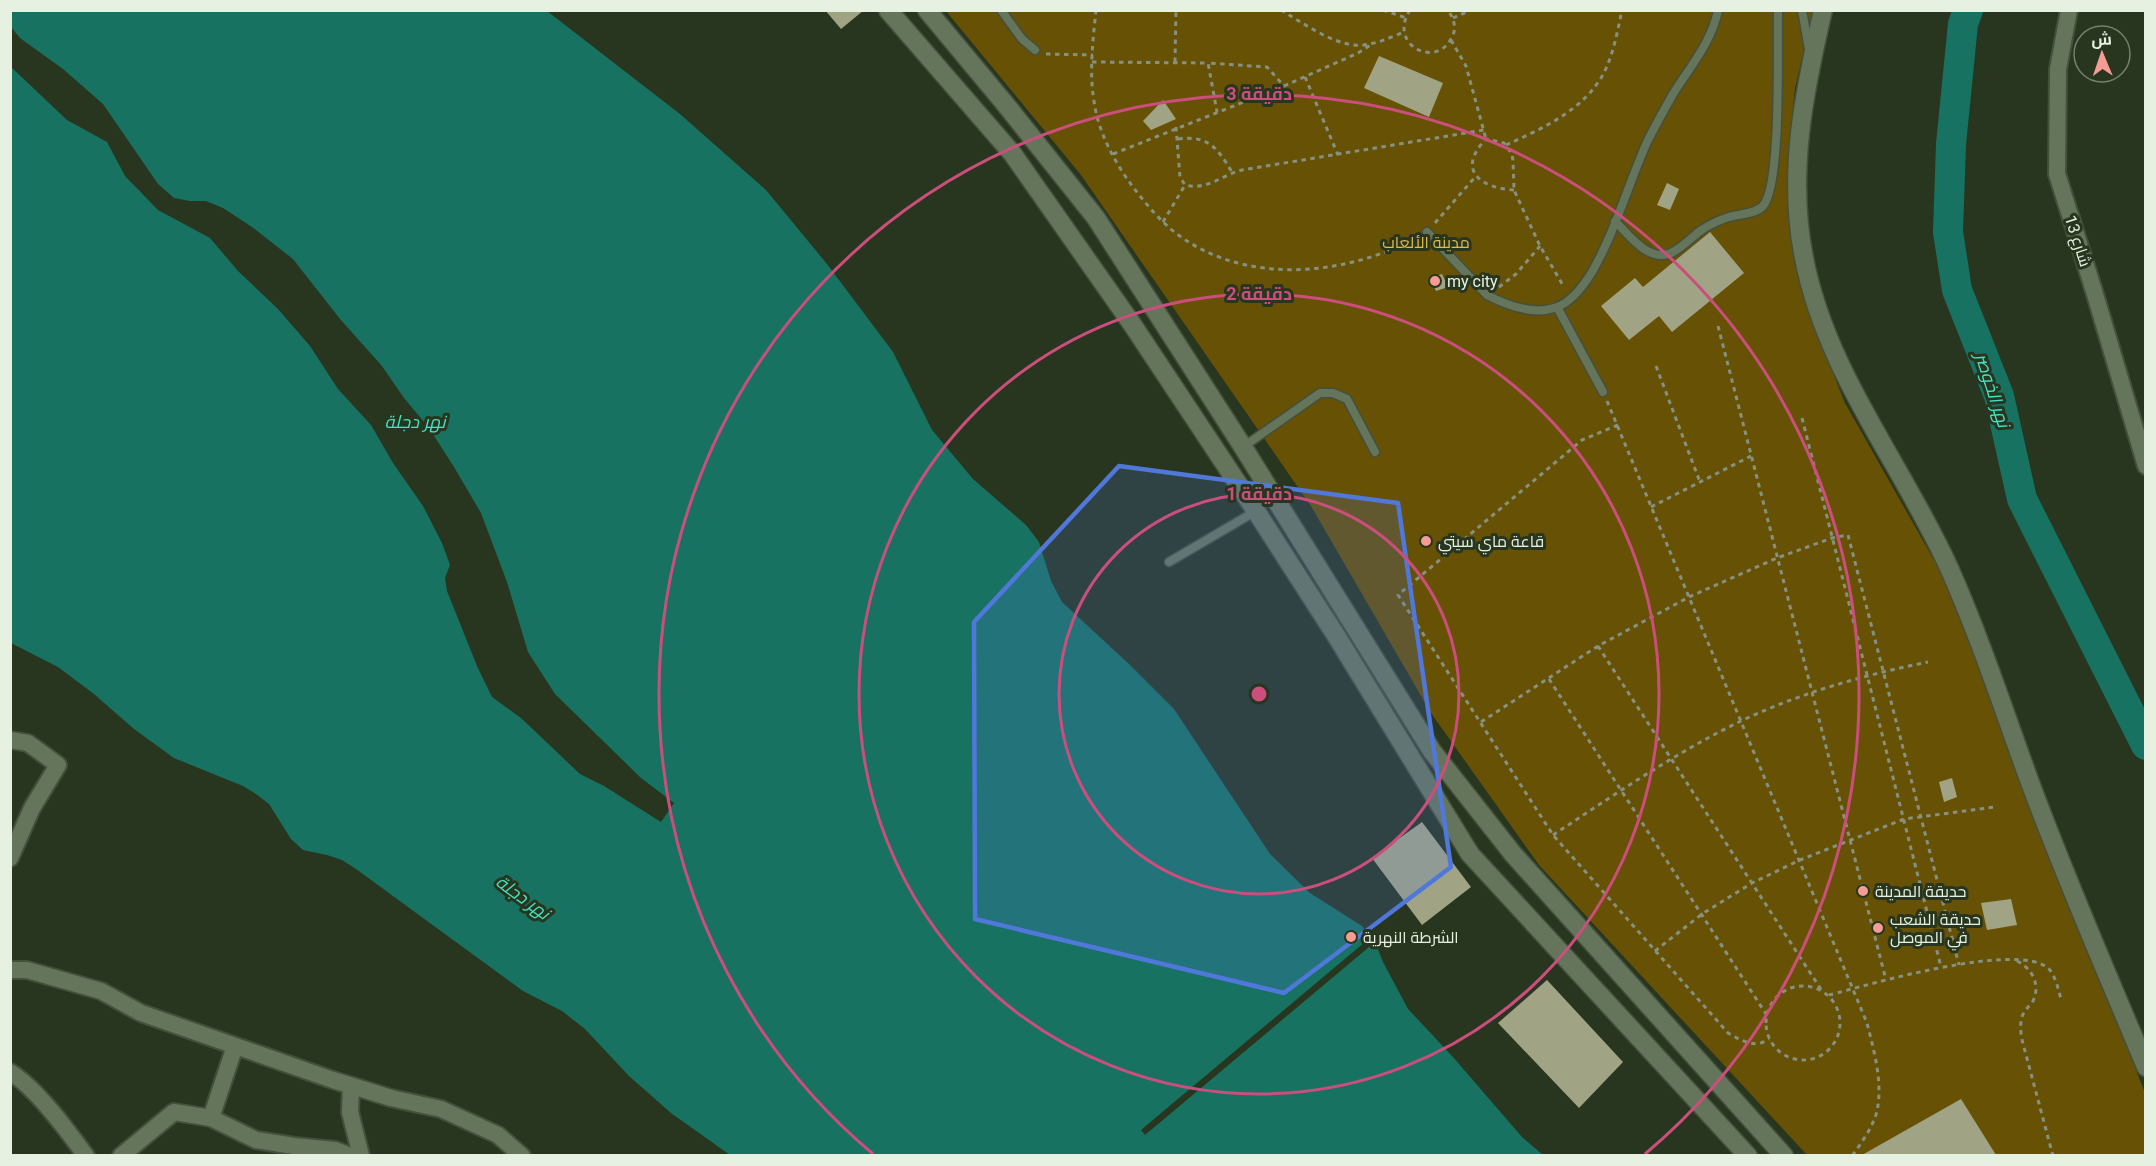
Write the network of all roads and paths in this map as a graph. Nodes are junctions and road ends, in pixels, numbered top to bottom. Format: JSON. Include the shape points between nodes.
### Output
{"nodes":[{"id":1,"x":888,"y":10,"type":"edge"},
{"id":2,"x":927,"y":10,"type":"edge"},
{"id":3,"x":1000,"y":10,"type":"edge"},
{"id":4,"x":1096,"y":10,"type":"edge"},
{"id":5,"x":1176,"y":10,"type":"edge"},
{"id":6,"x":1281,"y":10,"type":"edge"},
{"id":7,"x":1383,"y":10,"type":"edge"},
{"id":8,"x":1410,"y":10,"type":"edge"},
{"id":9,"x":1448,"y":10,"type":"edge"},
{"id":10,"x":1471,"y":10,"type":"edge"},
{"id":11,"x":1622,"y":10,"type":"edge"},
{"id":12,"x":1718,"y":10,"type":"edge"},
{"id":13,"x":1778,"y":10,"type":"edge"},
{"id":14,"x":1802,"y":10,"type":"edge"},
{"id":15,"x":1822,"y":10,"type":"edge"},
{"id":16,"x":2069,"y":10,"type":"edge"},
{"id":17,"x":1406,"y":18,"type":"junction"},
{"id":18,"x":1453,"y":18,"type":"junction"},
{"id":19,"x":1404,"y":33,"type":"junction"},
{"id":20,"x":1451,"y":40,"type":"junction"},
{"id":21,"x":1373,"y":43,"type":"junction"},
{"id":22,"x":1035,"y":50,"type":"joint"},
{"id":23,"x":1093,"y":55,"type":"junction"},
{"id":24,"x":1811,"y":61,"type":"junction"},
{"id":25,"x":1092,"y":62,"type":"junction"},
{"id":26,"x":1175,"y":62,"type":"junction"},
{"id":27,"x":1208,"y":63,"type":"junction"},
{"id":28,"x":1305,"y":77,"type":"junction"},
{"id":29,"x":1284,"y":86,"type":"junction"},
{"id":30,"x":1217,"y":112,"type":"junction"},
{"id":31,"x":1176,"y":127,"type":"junction"},
{"id":32,"x":1484,"y":130,"type":"junction"},
{"id":33,"x":1177,"y":139,"type":"junction"},
{"id":34,"x":1486,"y":139,"type":"junction"},
{"id":35,"x":1506,"y":145,"type":"junction"},
{"id":36,"x":1112,"y":154,"type":"junction"},
{"id":37,"x":1338,"y":155,"type":"junction"},
{"id":38,"x":1232,"y":172,"type":"junction"},
{"id":39,"x":1476,"y":176,"type":"junction"},
{"id":40,"x":1185,"y":185,"type":"junction"},
{"id":41,"x":1514,"y":190,"type":"junction"},
{"id":42,"x":1615,"y":221,"type":"junction"},
{"id":43,"x":1163,"y":222,"type":"junction"},
{"id":44,"x":1427,"y":232,"type":"junction"},
{"id":45,"x":1540,"y":246,"type":"junction"},
{"id":46,"x":1487,"y":295,"type":"junction"},
{"id":47,"x":1571,"y":298,"type":"junction"},
{"id":48,"x":1557,"y":307,"type":"junction"},
{"id":49,"x":1154,"y":309,"type":"junction"},
{"id":50,"x":1132,"y":324,"type":"junction"},
{"id":51,"x":1718,"y":326,"type":"dead end"},
{"id":52,"x":1656,"y":366,"type":"dead end"},
{"id":53,"x":1603,"y":392,"type":"joint"},
{"id":54,"x":1802,"y":418,"type":"dead end"},
{"id":55,"x":1618,"y":425,"type":"junction"},
{"id":56,"x":1243,"y":447,"type":"junction"},
{"id":57,"x":1375,"y":452,"type":"dead end"},
{"id":58,"x":1750,"y":456,"type":"junction"},
{"id":59,"x":2145,"y":466,"type":"edge"},
{"id":60,"x":1700,"y":482,"type":"junction"},
{"id":61,"x":1652,"y":507,"type":"junction"},
{"id":62,"x":1256,"y":511,"type":"junction"},
{"id":63,"x":1832,"y":538,"type":"junction"},
{"id":64,"x":1777,"y":558,"type":"junction"},
{"id":65,"x":1169,"y":562,"type":"dead end"},
{"id":66,"x":1689,"y":597,"type":"junction"},
{"id":67,"x":1598,"y":646,"type":"junction"},
{"id":68,"x":1928,"y":662,"type":"dead end"},
{"id":69,"x":1883,"y":671,"type":"junction"},
{"id":70,"x":1867,"y":675,"type":"junction"},
{"id":71,"x":1548,"y":678,"type":"junction"},
{"id":72,"x":1812,"y":693,"type":"junction"},
{"id":73,"x":1741,"y":721,"type":"junction"},
{"id":74,"x":1481,"y":722,"type":"junction"},
{"id":75,"x":10,"y":740,"type":"edge"},
{"id":76,"x":1671,"y":759,"type":"junction"},
{"id":77,"x":1621,"y":790,"type":"junction"},
{"id":78,"x":1995,"y":807,"type":"dead end"},
{"id":79,"x":1921,"y":816,"type":"junction"},
{"id":80,"x":1904,"y":819,"type":"junction"},
{"id":81,"x":1553,"y":835,"type":"junction"},
{"id":82,"x":1850,"y":839,"type":"junction"},
{"id":83,"x":10,"y":858,"type":"edge"},
{"id":84,"x":1800,"y":860,"type":"junction"},
{"id":85,"x":1752,"y":884,"type":"junction"},
{"id":86,"x":1702,"y":914,"type":"junction"},
{"id":87,"x":1655,"y":951,"type":"junction"},
{"id":88,"x":2007,"y":959,"type":"junction"},
{"id":89,"x":1959,"y":965,"type":"junction"},
{"id":90,"x":1941,"y":967,"type":"junction"},
{"id":91,"x":10,"y":970,"type":"edge"},
{"id":92,"x":1886,"y":980,"type":"junction"},
{"id":93,"x":1854,"y":989,"type":"junction"},
{"id":94,"x":1822,"y":991,"type":"junction"},
{"id":95,"x":1829,"y":996,"type":"junction"},
{"id":96,"x":2061,"y":999,"type":"dead end"},
{"id":97,"x":1766,"y":1014,"type":"junction"},
{"id":98,"x":1769,"y":1039,"type":"junction"},
{"id":99,"x":235,"y":1046,"type":"junction"},
{"id":100,"x":2145,"y":1067,"type":"edge"},
{"id":101,"x":10,"y":1072,"type":"edge"},
{"id":102,"x":351,"y":1086,"type":"junction"},
{"id":103,"x":212,"y":1118,"type":"junction"},
{"id":104,"x":253,"y":1148,"type":"edge"},
{"id":105,"x":318,"y":1151,"type":"edge"},
{"id":106,"x":86,"y":1155,"type":"edge"},
{"id":107,"x":121,"y":1155,"type":"edge"},
{"id":108,"x":350,"y":1155,"type":"edge"},
{"id":109,"x":361,"y":1155,"type":"edge"},
{"id":110,"x":522,"y":1155,"type":"edge"},
{"id":111,"x":1748,"y":1155,"type":"edge"},
{"id":112,"x":1784,"y":1155,"type":"edge"},
{"id":113,"x":1852,"y":1155,"type":"edge"},
{"id":114,"x":2053,"y":1155,"type":"edge"}],
"edges":[{"from":1,"to":50,"type":"main road","via":[[1012,153]]},
{"from":2,"to":49,"type":"main road","via":[[1096,218]]},
{"from":3,"to":22,"type":"lane"},
{"from":4,"to":23,"type":"path"},
{"from":5,"to":26,"type":"path"},
{"from":6,"to":21,"type":"path","via":[[1339,42],[1355,46]]},
{"from":7,"to":17,"type":"path"},
{"from":8,"to":17,"type":"path"},
{"from":9,"to":18,"type":"path"},
{"from":10,"to":18,"type":"path"},
{"from":11,"to":35,"type":"path","via":[[1611,54],[1593,88],[1558,120]]},
{"from":12,"to":42,"type":"lane","via":[[1702,50],[1647,142]]},
{"from":13,"to":42,"type":"lane","via":[[1775,166],[1771,192],[1764,205],[1706,227],[1663,255],[1649,252]]},
{"from":14,"to":24,"type":"lane"},
{"from":15,"to":24,"type":"main road"},
{"from":16,"to":59,"type":"street","name":"شارع 13","via":[[2058,69],[2057,174]]},
{"from":17,"to":19,"type":"path"},
{"from":18,"to":20,"type":"path"},
{"from":19,"to":20,"type":"path","via":[[1412,46],[1425,52],[1440,50]]},
{"from":19,"to":21,"type":"path"},
{"from":20,"to":32,"type":"path","via":[[1466,66]]},
{"from":21,"to":28,"type":"path"},
{"from":22,"to":23,"type":"path"},
{"from":23,"to":25,"type":"path"},
{"from":24,"to":100,"type":"main road","via":[[1802,108],[1797,182],[1803,256],[1812,293],[1860,408],[1921,510],[1956,582],[2067,879]]},
{"from":25,"to":26,"type":"path"},
{"from":25,"to":36,"type":"path","via":[[1093,101]]},
{"from":26,"to":27,"type":"path"},
{"from":27,"to":29,"type":"path","via":[[1267,67]]},
{"from":27,"to":30,"type":"path"},
{"from":28,"to":29,"type":"path"},
{"from":28,"to":37,"type":"path"},
{"from":29,"to":30,"type":"path"},
{"from":30,"to":31,"type":"path"},
{"from":31,"to":33,"type":"path"},
{"from":31,"to":36,"type":"path"},
{"from":32,"to":34,"type":"path"},
{"from":32,"to":37,"type":"path"},
{"from":33,"to":38,"type":"path","via":[[1207,142]]},
{"from":33,"to":40,"type":"path","via":[[1180,177]]},
{"from":34,"to":35,"type":"path"},
{"from":34,"to":39,"type":"path","via":[[1474,156]]},
{"from":35,"to":41,"type":"path","via":[[1515,169]]},
{"from":36,"to":43,"type":"path","via":[[1123,175]]},
{"from":37,"to":38,"type":"path"},
{"from":38,"to":40,"type":"path","via":[[1207,185]]},
{"from":39,"to":41,"type":"path","via":[[1491,187]]},
{"from":39,"to":44,"type":"path"},
{"from":40,"to":43,"type":"path"},
{"from":41,"to":45,"type":"path"},
{"from":42,"to":47,"type":"lane","via":[[1592,272]]},
{"from":43,"to":44,"type":"path","via":[[1195,246],[1250,266],[1280,270],[1353,262],[1382,254]]},
{"from":44,"to":46,"type":"lane"},
{"from":45,"to":46,"type":"path","via":[[1516,273]]},
{"from":45,"to":47,"type":"path"},
{"from":46,"to":48,"type":"lane","via":[[1527,309]]},
{"from":47,"to":48,"type":"lane"},
{"from":48,"to":53,"type":"lane"},
{"from":49,"to":50,"type":"main road"},
{"from":49,"to":56,"type":"main road"},
{"from":50,"to":62,"type":"main road"},
{"from":51,"to":58,"type":"path"},
{"from":52,"to":60,"type":"path"},
{"from":53,"to":55,"type":"path"},
{"from":54,"to":63,"type":"path"},
{"from":55,"to":61,"type":"path"},
{"from":55,"to":74,"type":"path","via":[[1581,440],[1398,595]]},
{"from":56,"to":57,"type":"lane","via":[[1320,393],[1333,393],[1347,399]]},
{"from":56,"to":112,"type":"main road","via":[[1432,751],[1513,854]]},
{"from":58,"to":60,"type":"path"},
{"from":58,"to":64,"type":"path"},
{"from":60,"to":61,"type":"path"},
{"from":61,"to":66,"type":"path"},
{"from":62,"to":65,"type":"lane"},
{"from":62,"to":111,"type":"main road","via":[[1470,854]]},
{"from":63,"to":64,"type":"path"},
{"from":63,"to":69,"type":"path","via":[[1848,535]]},
{"from":63,"to":70,"type":"path"},
{"from":64,"to":66,"type":"path"},
{"from":64,"to":72,"type":"path"},
{"from":66,"to":67,"type":"path"},
{"from":66,"to":73,"type":"path"},
{"from":67,"to":71,"type":"path"},
{"from":67,"to":76,"type":"path"},
{"from":68,"to":69,"type":"path"},
{"from":69,"to":70,"type":"path"},
{"from":69,"to":79,"type":"path"},
{"from":70,"to":72,"type":"path"},
{"from":70,"to":80,"type":"path"},
{"from":71,"to":74,"type":"path"},
{"from":71,"to":77,"type":"path"},
{"from":72,"to":73,"type":"path"},
{"from":72,"to":82,"type":"path"},
{"from":73,"to":76,"type":"path"},
{"from":73,"to":84,"type":"path"},
{"from":74,"to":81,"type":"path"},
{"from":75,"to":83,"type":"street","via":[[28,743],[58,765],[32,808]]},
{"from":76,"to":77,"type":"path"},
{"from":76,"to":85,"type":"path"},
{"from":77,"to":81,"type":"path"},
{"from":77,"to":86,"type":"path"},
{"from":78,"to":79,"type":"path"},
{"from":79,"to":80,"type":"path"},
{"from":79,"to":89,"type":"path"},
{"from":80,"to":82,"type":"path"},
{"from":80,"to":90,"type":"path"},
{"from":81,"to":87,"type":"path"},
{"from":82,"to":84,"type":"path"},
{"from":82,"to":92,"type":"path"},
{"from":84,"to":85,"type":"path"},
{"from":84,"to":93,"type":"path"},
{"from":85,"to":86,"type":"path"},
{"from":85,"to":94,"type":"path"},
{"from":86,"to":87,"type":"path"},
{"from":86,"to":97,"type":"path"},
{"from":87,"to":98,"type":"path","via":[[1728,1033],[1750,1044]]},
{"from":88,"to":89,"type":"path"},
{"from":88,"to":96,"type":"path","via":[[2029,961],[2049,969]]},
{"from":88,"to":114,"type":"path","via":[[2027,967],[2036,983],[2033,1001],[2021,1019],[2021,1036]]},
{"from":89,"to":90,"type":"path"},
{"from":90,"to":92,"type":"path"},
{"from":91,"to":99,"type":"street","via":[[27,970],[101,991],[141,1013]]},
{"from":92,"to":93,"type":"path"},
{"from":93,"to":95,"type":"path"},
{"from":93,"to":113,"type":"path","via":[[1870,1034],[1879,1086],[1877,1112]]},
{"from":94,"to":95,"type":"path"},
{"from":94,"to":97,"type":"path","via":[[1803,985],[1790,987],[1771,1003]]},
{"from":95,"to":98,"type":"path","via":[[1840,1013],[1841,1025],[1832,1048],[1810,1060],[1798,1060],[1776,1049]]},
{"from":97,"to":98,"type":"path"},
{"from":99,"to":102,"type":"street"},
{"from":99,"to":103,"type":"street"},
{"from":101,"to":106,"type":"street","via":[[24,1080]]},
{"from":102,"to":109,"type":"street","via":[[350,1112]]},
{"from":102,"to":110,"type":"street","via":[[441,1109],[498,1135]]},
{"from":103,"to":104,"type":"street"},
{"from":103,"to":107,"type":"street","via":[[174,1112]]},
{"from":104,"to":105,"type":"street","via":[[294,1146]]},
{"from":105,"to":108,"type":"street","via":[[335,1150]]}]}
